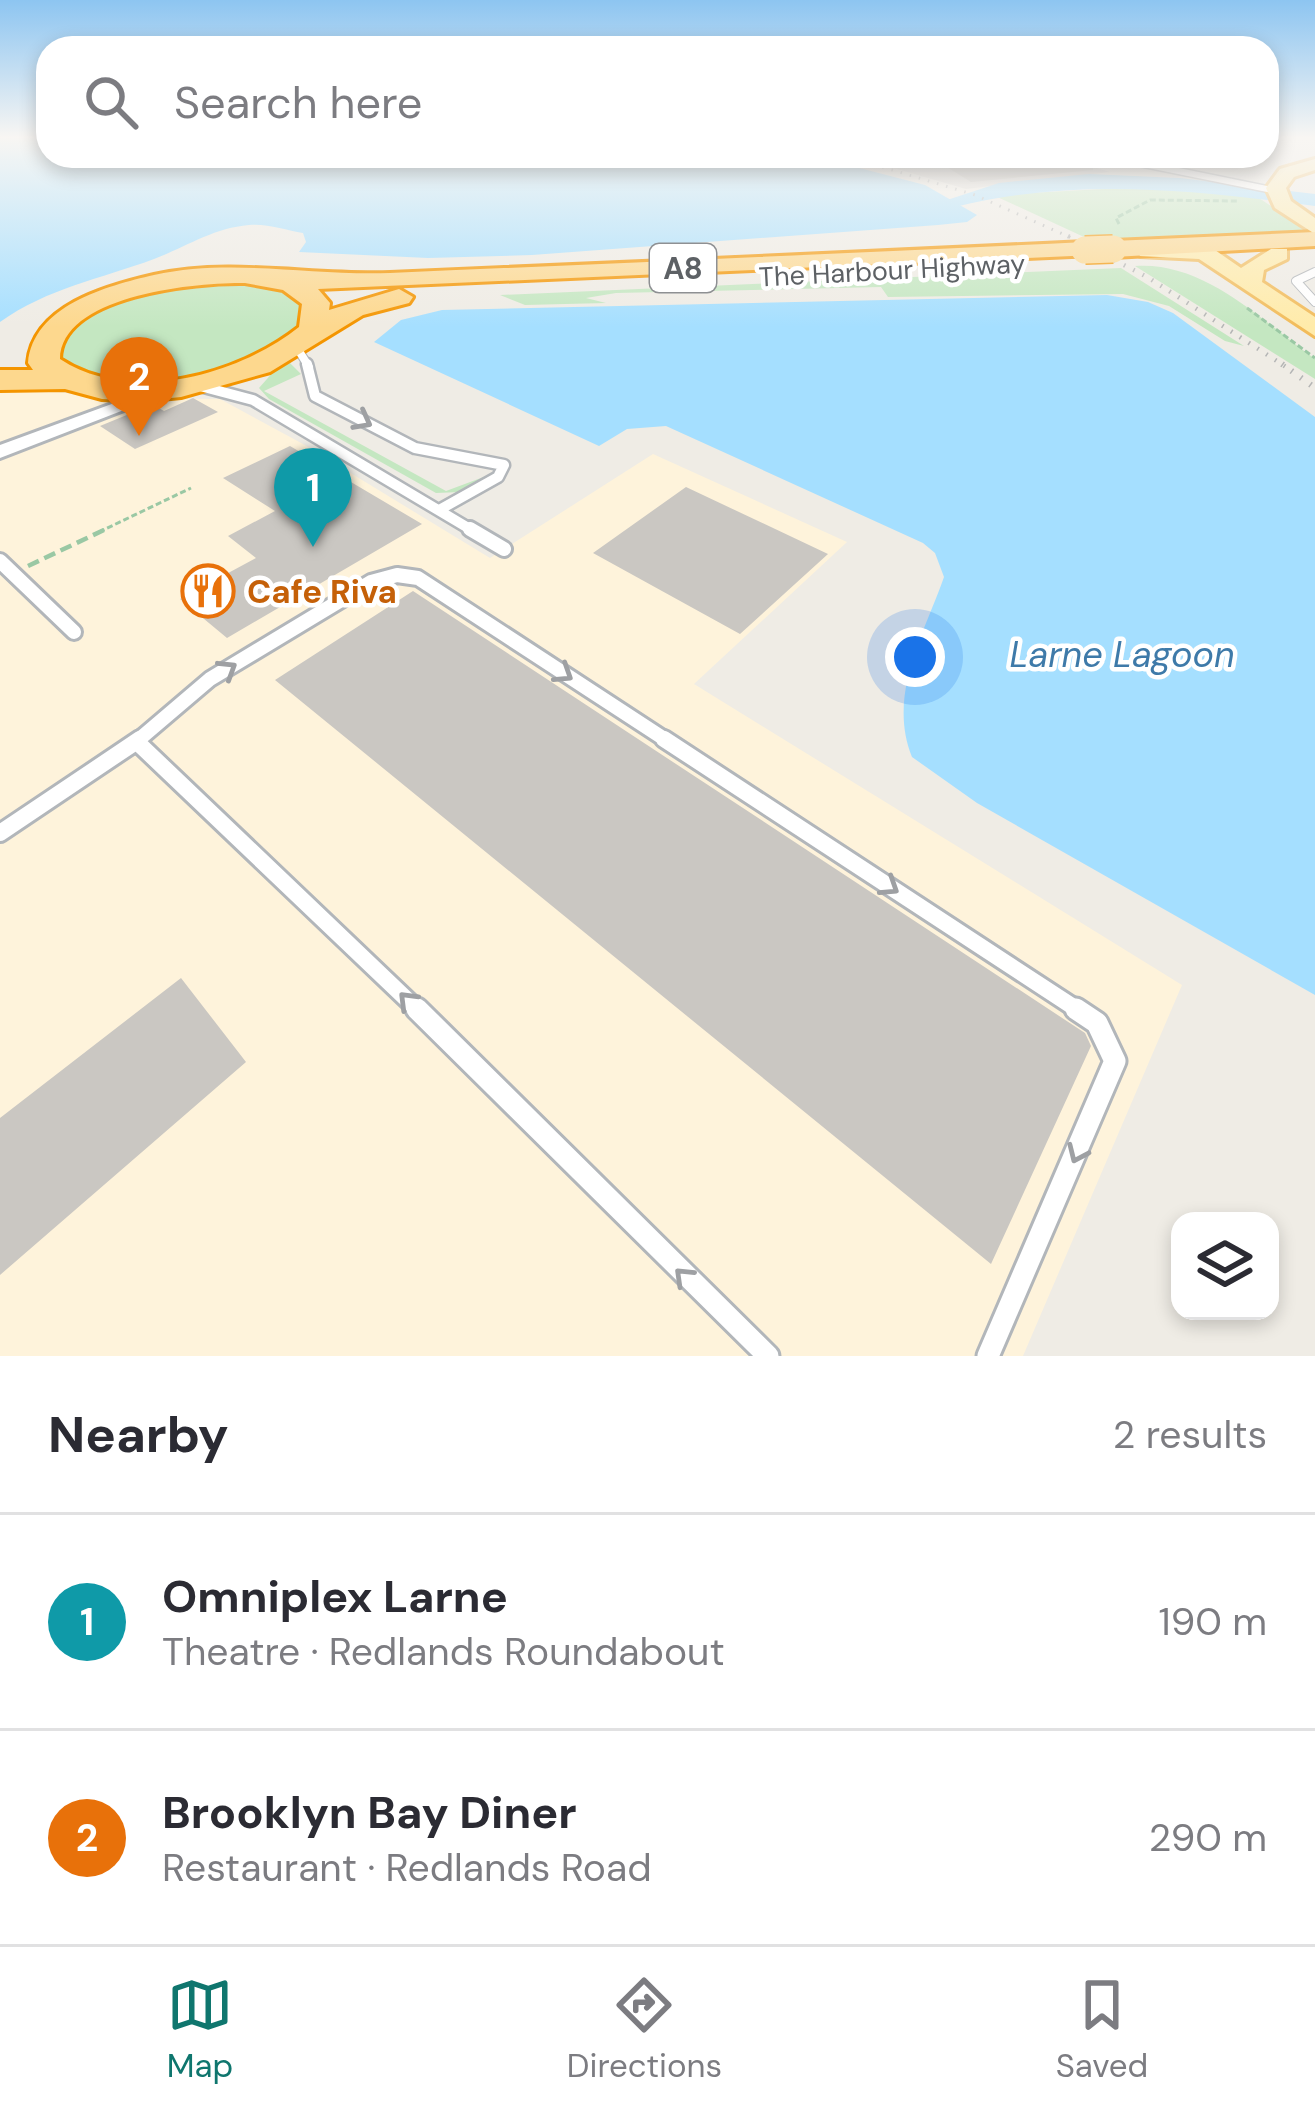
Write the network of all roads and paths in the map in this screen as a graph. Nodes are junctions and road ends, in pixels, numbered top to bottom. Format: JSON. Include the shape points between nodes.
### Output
{"nodes":[{"id":1,"x":1149,"y":200,"type":"edge"},
{"id":2,"x":1280,"y":200,"type":"edge"},
{"id":3,"x":1305,"y":243,"type":"edge"},
{"id":4,"x":1107,"y":251,"type":"junction"},
{"id":5,"x":1209,"y":256,"type":"junction"},
{"id":6,"x":1315,"y":272,"type":"edge"},
{"id":7,"x":281,"y":280,"type":"junction"},
{"id":8,"x":1249,"y":297,"type":"junction"},
{"id":9,"x":1315,"y":302,"type":"edge"},
{"id":10,"x":1315,"y":328,"type":"edge"},
{"id":11,"x":52,"y":334,"type":"junction"},
{"id":12,"x":309,"y":335,"type":"junction"},
{"id":13,"x":1315,"y":353,"type":"edge"},
{"id":14,"x":0,"y":356,"type":"edge"},
{"id":15,"x":264,"y":363,"type":"junction"},
{"id":16,"x":0,"y":380,"type":"edge"},
{"id":17,"x":70,"y":382,"type":"junction"},
{"id":18,"x":181,"y":387,"type":"junction"},
{"id":19,"x":253,"y":400,"type":"junction"},
{"id":20,"x":0,"y":450,"type":"edge"},
{"id":21,"x":190,"y":488,"type":"dead end"},
{"id":22,"x":439,"y":510,"type":"junction"},
{"id":23,"x":504,"y":549,"type":"dead end"},
{"id":24,"x":0,"y":561,"type":"edge"},
{"id":25,"x":13,"y":573,"type":"junction"},
{"id":26,"x":74,"y":632,"type":"dead end"},
{"id":27,"x":137,"y":742,"type":"junction"},
{"id":28,"x":0,"y":833,"type":"edge"},
{"id":29,"x":768,"y":1356,"type":"edge"},
{"id":30,"x":988,"y":1356,"type":"edge"}],
"edges":[{"from":1,"to":4,"type":"path","via":[[1116,218]]},
{"from":2,"to":3,"type":"main road"},
{"from":3,"to":4,"type":"highway","number":"A8"},
{"from":3,"to":5,"type":"highway","number":"A8"},
{"from":3,"to":8,"type":"main road","via":[[1253,266]]},
{"from":4,"to":5,"type":"highway","number":"A8"},
{"from":4,"to":7,"type":"highway","number":"A8"},
{"from":4,"to":12,"type":"highway","name":"The Harbour Highway","number":"A8","via":[[452,290],[377,301]]},
{"from":4,"to":13,"type":"main road","via":[[1202,273]]},
{"from":5,"to":8,"type":"main road"},
{"from":6,"to":9,"type":"lane","via":[[1295,281]]},
{"from":7,"to":11,"type":"highway","number":"A8","via":[[216,275],[158,283],[95,304]]},
{"from":7,"to":12,"type":"highway","via":[[312,296],[318,310]]},
{"from":8,"to":10,"type":"main road"},
{"from":8,"to":13,"type":"path"},
{"from":11,"to":14,"type":"highway","number":"A8"},
{"from":11,"to":17,"type":"highway","via":[[44,363]]},
{"from":12,"to":15,"type":"highway","number":"A8"},
{"from":12,"to":22,"type":"lane","one_way":true,"via":[[299,351],[313,394],[415,448],[504,465]]},
{"from":15,"to":18,"type":"highway","number":"A8"},
{"from":15,"to":19,"type":"lane","via":[[245,383]]},
{"from":16,"to":17,"type":"highway","number":"A8"},
{"from":17,"to":18,"type":"highway","number":"A8","via":[[109,390]]},
{"from":17,"to":20,"type":"street","via":[[74,400],[60,416]]},
{"from":18,"to":19,"type":"lane"},
{"from":18,"to":20,"type":"street"},
{"from":19,"to":22,"type":"lane"},
{"from":21,"to":25,"type":"path"},
{"from":22,"to":23,"type":"lane"},
{"from":24,"to":25,"type":"lane"},
{"from":25,"to":26,"type":"lane"},
{"from":27,"to":28,"type":"lane"},
{"from":29,"to":27,"type":"lane","one_way":true},
{"from":27,"to":30,"type":"lane","one_way":true,"via":[[210,680],[371,582],[418,578],[1096,1023],[1115,1061]]}]}
